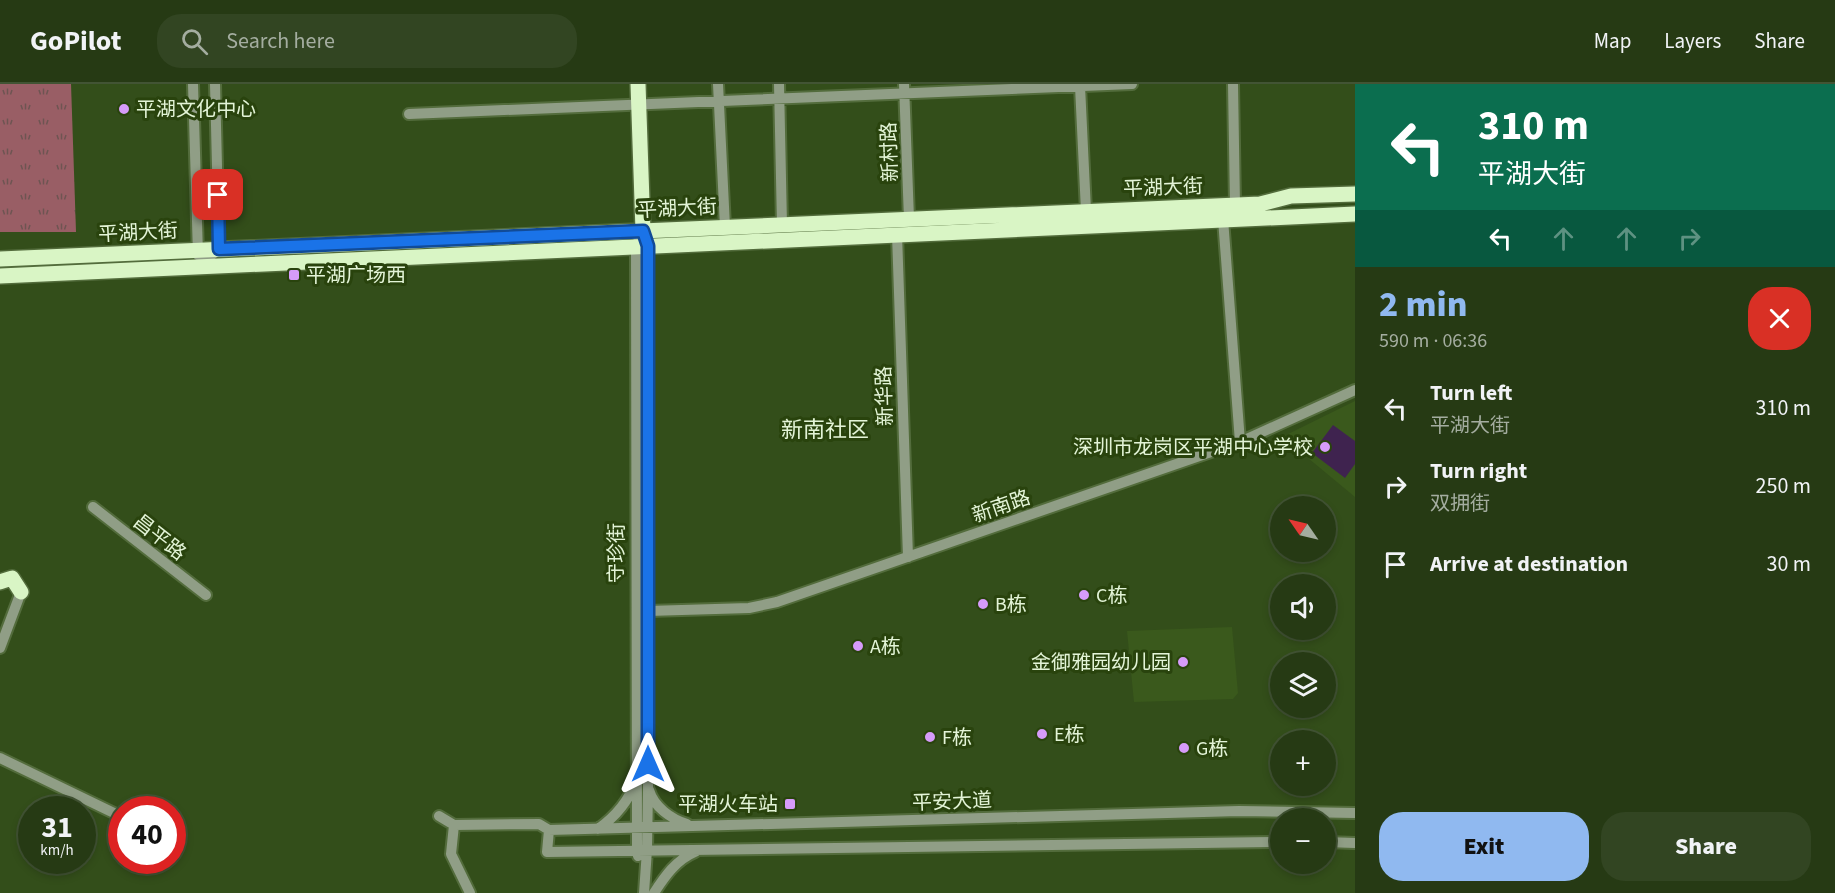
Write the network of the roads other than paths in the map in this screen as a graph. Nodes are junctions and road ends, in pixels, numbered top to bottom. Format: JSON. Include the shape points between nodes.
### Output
{"nodes":[{"id":1,"x":193,"y":84,"type":"edge"},
{"id":2,"x":215,"y":84,"type":"edge"},
{"id":3,"x":638,"y":84,"type":"edge"},
{"id":4,"x":718,"y":84,"type":"edge"},
{"id":5,"x":779,"y":84,"type":"edge"},
{"id":6,"x":1132,"y":84,"type":"edge"},
{"id":7,"x":1233,"y":84,"type":"edge"},
{"id":8,"x":1105,"y":85,"type":"edge"},
{"id":9,"x":1080,"y":86,"type":"junction"},
{"id":10,"x":904,"y":89,"type":"edge"},
{"id":11,"x":779,"y":99,"type":"junction"},
{"id":12,"x":719,"y":101,"type":"junction"},
{"id":13,"x":639,"y":104,"type":"junction"},
{"id":14,"x":409,"y":114,"type":"dead end"},
{"id":15,"x":1355,"y":194,"type":"edge"},
{"id":16,"x":1235,"y":205,"type":"junction"},
{"id":17,"x":1086,"y":211,"type":"junction"},
{"id":18,"x":1355,"y":214,"type":"edge"},
{"id":19,"x":909,"y":219,"type":"junction"},
{"id":20,"x":1223,"y":219,"type":"junction"},
{"id":21,"x":782,"y":225,"type":"junction"},
{"id":22,"x":725,"y":227,"type":"junction"},
{"id":23,"x":643,"y":231,"type":"junction"},
{"id":24,"x":897,"y":234,"type":"junction"},
{"id":25,"x":642,"y":246,"type":"junction"},
{"id":26,"x":219,"y":249,"type":"junction"},
{"id":27,"x":198,"y":250,"type":"junction"},
{"id":28,"x":0,"y":259,"type":"edge"},
{"id":29,"x":198,"y":266,"type":"junction"},
{"id":30,"x":0,"y":276,"type":"edge"},
{"id":31,"x":1355,"y":390,"type":"edge"},
{"id":32,"x":1240,"y":442,"type":"junction"},
{"id":33,"x":93,"y":507,"type":"dead end"},
{"id":34,"x":908,"y":557,"type":"junction"},
{"id":35,"x":6,"y":580,"type":"edge"},
{"id":36,"x":21,"y":592,"type":"joint"},
{"id":37,"x":206,"y":595,"type":"dead end"},
{"id":38,"x":648,"y":610,"type":"junction"},
{"id":39,"x":0,"y":648,"type":"edge"},
{"id":40,"x":0,"y":758,"type":"edge"},
{"id":41,"x":637,"y":778,"type":"junction"},
{"id":42,"x":648,"y":788,"type":"junction"},
{"id":43,"x":108,"y":810,"type":"edge"},
{"id":44,"x":1355,"y":813,"type":"edge"},
{"id":45,"x":439,"y":816,"type":"dead end"},
{"id":46,"x":454,"y":825,"type":"junction"},
{"id":47,"x":693,"y":826,"type":"junction"},
{"id":48,"x":642,"y":828,"type":"junction"},
{"id":49,"x":597,"y":829,"type":"junction"},
{"id":50,"x":549,"y":830,"type":"junction"},
{"id":51,"x":1270,"y":842,"type":"edge"},
{"id":52,"x":1336,"y":842,"type":"edge"},
{"id":53,"x":1355,"y":843,"type":"edge"},
{"id":54,"x":642,"y":850,"type":"junction"},
{"id":55,"x":699,"y":850,"type":"junction"},
{"id":56,"x":470,"y":893,"type":"edge"},
{"id":57,"x":644,"y":893,"type":"edge"},
{"id":58,"x":654,"y":893,"type":"edge"}],
"edges":[{"from":1,"to":27,"type":"street"},
{"from":2,"to":26,"type":"street"},
{"from":3,"to":13,"type":"main road","name":"守珍街"},
{"from":4,"to":12,"type":"street"},
{"from":5,"to":11,"type":"street"},
{"from":6,"to":8,"type":"street"},
{"from":7,"to":16,"type":"street"},
{"from":8,"to":9,"type":"street"},
{"from":9,"to":10,"type":"street"},
{"from":9,"to":17,"type":"street"},
{"from":10,"to":11,"type":"street"},
{"from":10,"to":19,"type":"street","name":"新村路"},
{"from":11,"to":12,"type":"street"},
{"from":11,"to":21,"type":"street"},
{"from":12,"to":13,"type":"street"},
{"from":12,"to":22,"type":"street"},
{"from":13,"to":14,"type":"street"},
{"from":13,"to":23,"type":"main road","name":"守珍街"},
{"from":15,"to":16,"type":"main road","name":"平湖大街","via":[[1291,196]]},
{"from":16,"to":17,"type":"main road","name":"平湖大街"},
{"from":16,"to":20,"type":"street"},
{"from":17,"to":19,"type":"main road","name":"平湖大街"},
{"from":18,"to":20,"type":"main road","name":"平湖大街"},
{"from":19,"to":21,"type":"main road","name":"平湖大街"},
{"from":20,"to":24,"type":"main road","name":"平湖大街"},
{"from":20,"to":32,"type":"street"},
{"from":21,"to":22,"type":"main road","name":"平湖大街"},
{"from":22,"to":23,"type":"main road","name":"平湖大街"},
{"from":23,"to":25,"type":"street","name":"守珍街"},
{"from":23,"to":26,"type":"main road","name":"平湖大街"},
{"from":24,"to":25,"type":"main road","name":"平湖大街"},
{"from":24,"to":34,"type":"street","name":"新华路"},
{"from":25,"to":29,"type":"main road","name":"平湖大街"},
{"from":25,"to":38,"type":"street","name":"守珍街"},
{"from":25,"to":41,"type":"street","name":"守珍街"},
{"from":26,"to":27,"type":"main road","name":"平湖大街"},
{"from":26,"to":29,"type":"street"},
{"from":27,"to":28,"type":"main road","name":"平湖大街"},
{"from":27,"to":29,"type":"street"},
{"from":29,"to":30,"type":"main road","name":"平湖大街"},
{"from":31,"to":32,"type":"street","name":"新南路"},
{"from":32,"to":34,"type":"street","name":"新南路"},
{"from":33,"to":37,"type":"street","name":"昌平路"},
{"from":34,"to":38,"type":"street","name":"新南路","via":[[749,608]]},
{"from":35,"to":36,"type":"main road"},
{"from":36,"to":39,"type":"street"},
{"from":38,"to":42,"type":"street","name":"守珍街"},
{"from":40,"to":43,"type":"street"},
{"from":41,"to":48,"type":"street","name":"守珍街"},
{"from":41,"to":49,"type":"street","via":[[620,809]]},
{"from":42,"to":47,"type":"street","via":[[663,810]]},
{"from":42,"to":48,"type":"street","name":"守珍街"},
{"from":44,"to":47,"type":"street","name":"平安大道","via":[[1239,811]]},
{"from":45,"to":46,"type":"street"},
{"from":46,"to":50,"type":"street","name":"平安大道","via":[[539,824]]},
{"from":46,"to":56,"type":"street","via":[[451,854]]},
{"from":47,"to":48,"type":"street","name":"平安大道"},
{"from":48,"to":49,"type":"street","name":"平安大道"},
{"from":48,"to":54,"type":"street","name":"守珍街"},
{"from":49,"to":50,"type":"street","name":"平安大道"},
{"from":50,"to":54,"type":"street","via":[[547,852]]},
{"from":51,"to":55,"type":"street"},
{"from":52,"to":53,"type":"street"},
{"from":54,"to":55,"type":"street"},
{"from":54,"to":57,"type":"street","name":"守珍街"},
{"from":55,"to":58,"type":"street","via":[[676,864]]}]}
